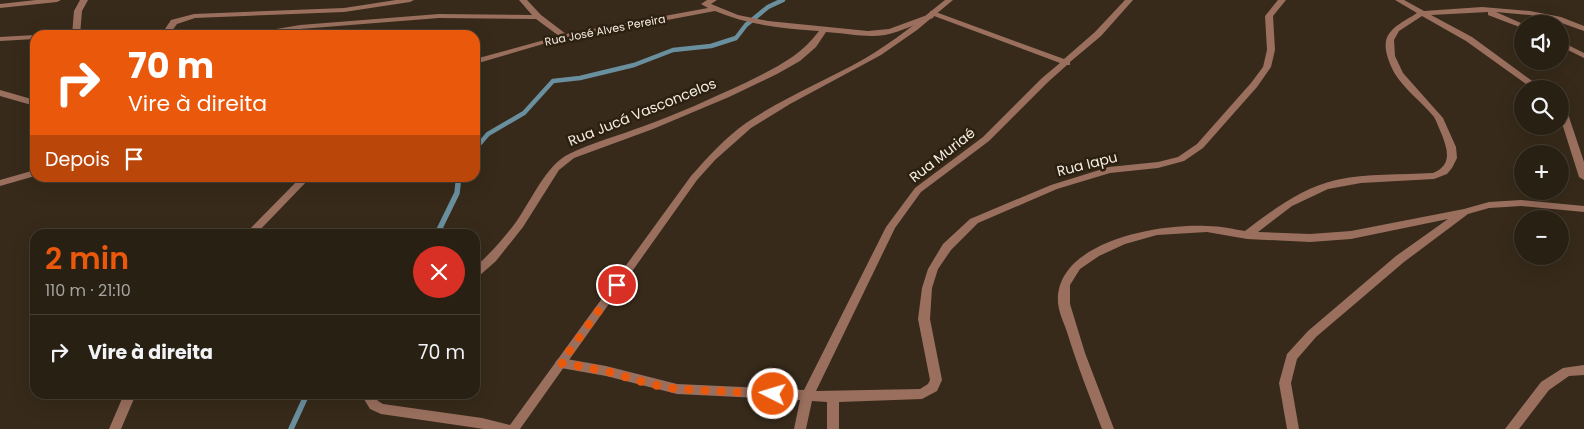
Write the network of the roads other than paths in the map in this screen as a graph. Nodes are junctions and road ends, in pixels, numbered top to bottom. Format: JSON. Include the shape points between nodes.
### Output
{"nodes":[{"id":1,"x":57,"y":0,"type":"edge"},
{"id":2,"x":84,"y":0,"type":"edge"},
{"id":3,"x":410,"y":0,"type":"edge"},
{"id":4,"x":523,"y":0,"type":"edge"},
{"id":5,"x":713,"y":0,"type":"edge"},
{"id":6,"x":948,"y":0,"type":"edge"},
{"id":7,"x":1129,"y":0,"type":"edge"},
{"id":8,"x":1282,"y":0,"type":"edge"},
{"id":9,"x":1399,"y":0,"type":"edge"},
{"id":10,"x":701,"y":2,"type":"edge"},
{"id":11,"x":0,"y":6,"type":"edge"},
{"id":12,"x":715,"y":9,"type":"junction"},
{"id":13,"x":1482,"y":9,"type":"junction"},
{"id":14,"x":1422,"y":13,"type":"junction"},
{"id":15,"x":932,"y":14,"type":"junction"},
{"id":16,"x":538,"y":17,"type":"junction"},
{"id":17,"x":1514,"y":23,"type":"edge"},
{"id":18,"x":824,"y":29,"type":"junction"},
{"id":19,"x":1584,"y":29,"type":"edge"},
{"id":20,"x":76,"y":30,"type":"edge"},
{"id":21,"x":168,"y":30,"type":"edge"},
{"id":22,"x":287,"y":30,"type":"edge"},
{"id":23,"x":30,"y":37,"type":"edge"},
{"id":24,"x":565,"y":37,"type":"junction"},
{"id":25,"x":0,"y":39,"type":"edge"},
{"id":26,"x":1569,"y":48,"type":"edge"},
{"id":27,"x":1584,"y":56,"type":"edge"},
{"id":28,"x":480,"y":60,"type":"edge"},
{"id":29,"x":1067,"y":63,"type":"junction"},
{"id":30,"x":1526,"y":80,"type":"edge"},
{"id":31,"x":0,"y":93,"type":"edge"},
{"id":32,"x":30,"y":102,"type":"edge"},
{"id":33,"x":1569,"y":133,"type":"edge"},
{"id":34,"x":30,"y":174,"type":"edge"},
{"id":35,"x":1584,"y":177,"type":"edge"},
{"id":36,"x":302,"y":182,"type":"edge"},
{"id":37,"x":0,"y":183,"type":"edge"},
{"id":38,"x":1584,"y":209,"type":"edge"},
{"id":39,"x":1464,"y":212,"type":"junction"},
{"id":40,"x":255,"y":229,"type":"edge"},
{"id":41,"x":1247,"y":235,"type":"junction"},
{"id":42,"x":480,"y":269,"type":"edge"},
{"id":43,"x":561,"y":363,"type":"junction"},
{"id":44,"x":1584,"y":370,"type":"edge"},
{"id":45,"x":807,"y":396,"type":"junction"},
{"id":46,"x":833,"y":397,"type":"junction"},
{"id":47,"x":128,"y":399,"type":"edge"},
{"id":48,"x":370,"y":399,"type":"edge"},
{"id":49,"x":115,"y":429,"type":"edge"},
{"id":50,"x":505,"y":429,"type":"edge"},
{"id":51,"x":513,"y":429,"type":"edge"},
{"id":52,"x":800,"y":429,"type":"edge"},
{"id":53,"x":833,"y":429,"type":"edge"},
{"id":54,"x":1108,"y":429,"type":"edge"},
{"id":55,"x":1293,"y":429,"type":"edge"},
{"id":56,"x":1511,"y":429,"type":"edge"}],
"edges":[{"from":1,"to":11,"type":"street"},
{"from":2,"to":20,"type":"street","via":[[78,10]]},
{"from":3,"to":21,"type":"street","via":[[344,10],[194,16],[174,22]]},
{"from":4,"to":16,"type":"street"},
{"from":5,"to":10,"type":"street"},
{"from":6,"to":15,"type":"street"},
{"from":7,"to":29,"type":"street","name":"Rua Muriaé"},
{"from":8,"to":46,"type":"street","name":"Rua Iapu","via":[[1269,16],[1271,50],[1267,67],[1200,146],[1181,159],[1109,170],[1054,187],[974,221],[947,247],[933,269],[927,288],[924,319],[936,380],[933,387],[922,394]]},
{"from":9,"to":14,"type":"street"},
{"from":10,"to":12,"type":"street"},
{"from":12,"to":18,"type":"street","via":[[766,23]]},
{"from":12,"to":24,"type":"street","name":"Rua José Alves Pereira"},
{"from":13,"to":14,"type":"street"},
{"from":13,"to":17,"type":"street"},
{"from":13,"to":19,"type":"street","via":[[1530,13]]},
{"from":14,"to":30,"type":"street","via":[[1469,39]]},
{"from":14,"to":41,"type":"street","via":[[1396,30],[1390,40],[1391,56],[1399,74],[1439,118],[1451,147],[1449,166],[1434,176],[1336,183],[1292,204]]},
{"from":15,"to":18,"type":"street","via":[[880,33]]},
{"from":15,"to":29,"type":"street"},
{"from":15,"to":43,"type":"street","via":[[907,35],[853,68],[770,110],[724,145],[694,178]]},
{"from":16,"to":22,"type":"street","via":[[439,16]]},
{"from":16,"to":24,"type":"street"},
{"from":18,"to":42,"type":"street","name":"Rua Jucá Vasconcelos","via":[[813,45],[774,72],[650,127],[571,156],[556,168],[519,224]]},
{"from":23,"to":25,"type":"street"},
{"from":24,"to":28,"type":"street","name":"Rua José Alves Pereira"},
{"from":26,"to":27,"type":"street"},
{"from":29,"to":45,"type":"street","name":"Rua Muriaé","via":[[1045,80],[986,139],[918,190],[886,236]]},
{"from":31,"to":32,"type":"street"},
{"from":33,"to":35,"type":"street"},
{"from":34,"to":37,"type":"street"},
{"from":36,"to":40,"type":"street"},
{"from":38,"to":39,"type":"street","via":[[1521,203],[1489,205]]},
{"from":39,"to":41,"type":"street","via":[[1351,235],[1310,238]]},
{"from":39,"to":55,"type":"street","via":[[1400,259],[1312,334],[1291,357],[1285,383]]},
{"from":41,"to":54,"type":"street","via":[[1207,229],[1157,232],[1122,241],[1076,266],[1064,285],[1064,304]]},
{"from":43,"to":45,"type":"street","via":[[677,389]]},
{"from":43,"to":51,"type":"street"},
{"from":44,"to":56,"type":"street","via":[[1567,371],[1544,386]]},
{"from":45,"to":46,"type":"street"},
{"from":45,"to":52,"type":"street","name":"Rua Muriaé"},
{"from":46,"to":53,"type":"street"},
{"from":47,"to":49,"type":"street"},
{"from":48,"to":50,"type":"street","via":[[381,409]]}]}
